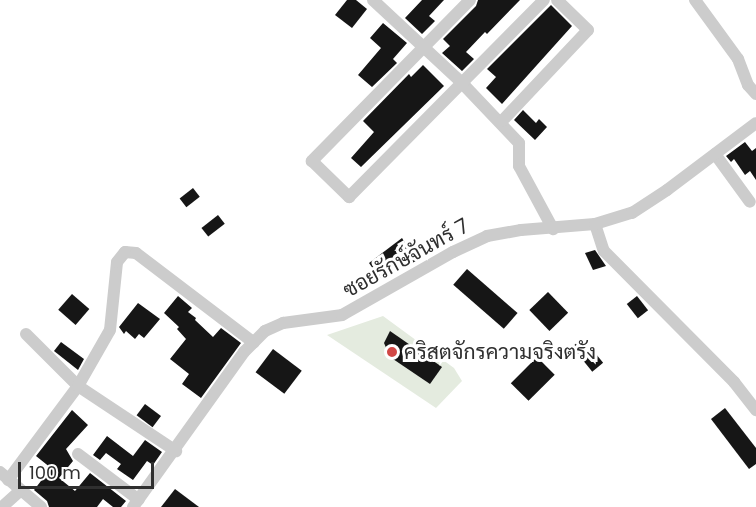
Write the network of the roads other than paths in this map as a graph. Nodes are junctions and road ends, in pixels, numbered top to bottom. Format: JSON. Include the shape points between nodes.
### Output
{"nodes":[{"id":1,"x":373,"y":0,"type":"edge"},
{"id":2,"x":470,"y":0,"type":"edge"},
{"id":3,"x":544,"y":0,"type":"edge"},
{"id":4,"x":557,"y":0,"type":"edge"},
{"id":5,"x":695,"y":0,"type":"edge"},
{"id":6,"x":388,"y":5,"type":"edge"},
{"id":7,"x":424,"y":46,"type":"junction"},
{"id":8,"x":462,"y":83,"type":"junction"},
{"id":9,"x":756,"y":94,"type":"edge"},
{"id":10,"x":502,"y":122,"type":"junction"},
{"id":11,"x":756,"y":123,"type":"edge"},
{"id":12,"x":715,"y":154,"type":"junction"},
{"id":13,"x":750,"y":202,"type":"dead end"},
{"id":14,"x":595,"y":224,"type":"junction"},
{"id":15,"x":553,"y":229,"type":"junction"},
{"id":16,"x":26,"y":334,"type":"dead end"},
{"id":17,"x":254,"y":343,"type":"junction"},
{"id":18,"x":78,"y":386,"type":"junction"},
{"id":19,"x":756,"y":410,"type":"edge"},
{"id":20,"x":176,"y":451,"type":"junction"},
{"id":21,"x":78,"y":454,"type":"dead end"},
{"id":22,"x":4,"y":476,"type":"edge"},
{"id":23,"x":20,"y":490,"type":"junction"},
{"id":24,"x":136,"y":503,"type":"edge"},
{"id":25,"x":2,"y":507,"type":"edge"},
{"id":26,"x":41,"y":507,"type":"edge"}],
"edges":[{"from":1,"to":6,"type":"street"},
{"from":2,"to":7,"type":"street"},
{"from":3,"to":8,"type":"street"},
{"from":4,"to":10,"type":"street","via":[[588,30]]},
{"from":5,"to":9,"type":"street","via":[[738,59]]},
{"from":6,"to":7,"type":"street"},
{"from":7,"to":8,"type":"street"},
{"from":7,"to":8,"type":"street","via":[[312,161],[349,197]]},
{"from":8,"to":10,"type":"street"},
{"from":10,"to":15,"type":"street","via":[[519,143],[519,166]]},
{"from":11,"to":12,"type":"street","name":"ซอยรักษ์จันทร์ 7"},
{"from":12,"to":13,"type":"street"},
{"from":12,"to":14,"type":"street","name":"ซอยรักษ์จันทร์ 7","via":[[632,213]]},
{"from":14,"to":15,"type":"street","name":"ซอยรักษ์จันทร์ 7"},
{"from":14,"to":19,"type":"street","via":[[604,251],[734,382]]},
{"from":15,"to":17,"type":"street","name":"ซอยรักษ์จันทร์ 7","via":[[487,236],[342,315],[283,323],[265,331]]},
{"from":16,"to":18,"type":"street"},
{"from":17,"to":18,"type":"street","via":[[136,253],[125,252],[117,262],[110,330]]},
{"from":17,"to":20,"type":"street","name":"ซอยรักษ์จันทร์ 7"},
{"from":18,"to":20,"type":"street"},
{"from":18,"to":22,"type":"street"},
{"from":20,"to":24,"type":"street","name":"ซอยรักษ์จันทร์ 7"},
{"from":21,"to":24,"type":"street"},
{"from":22,"to":23,"type":"street"},
{"from":23,"to":25,"type":"street"},
{"from":23,"to":26,"type":"street"}]}
